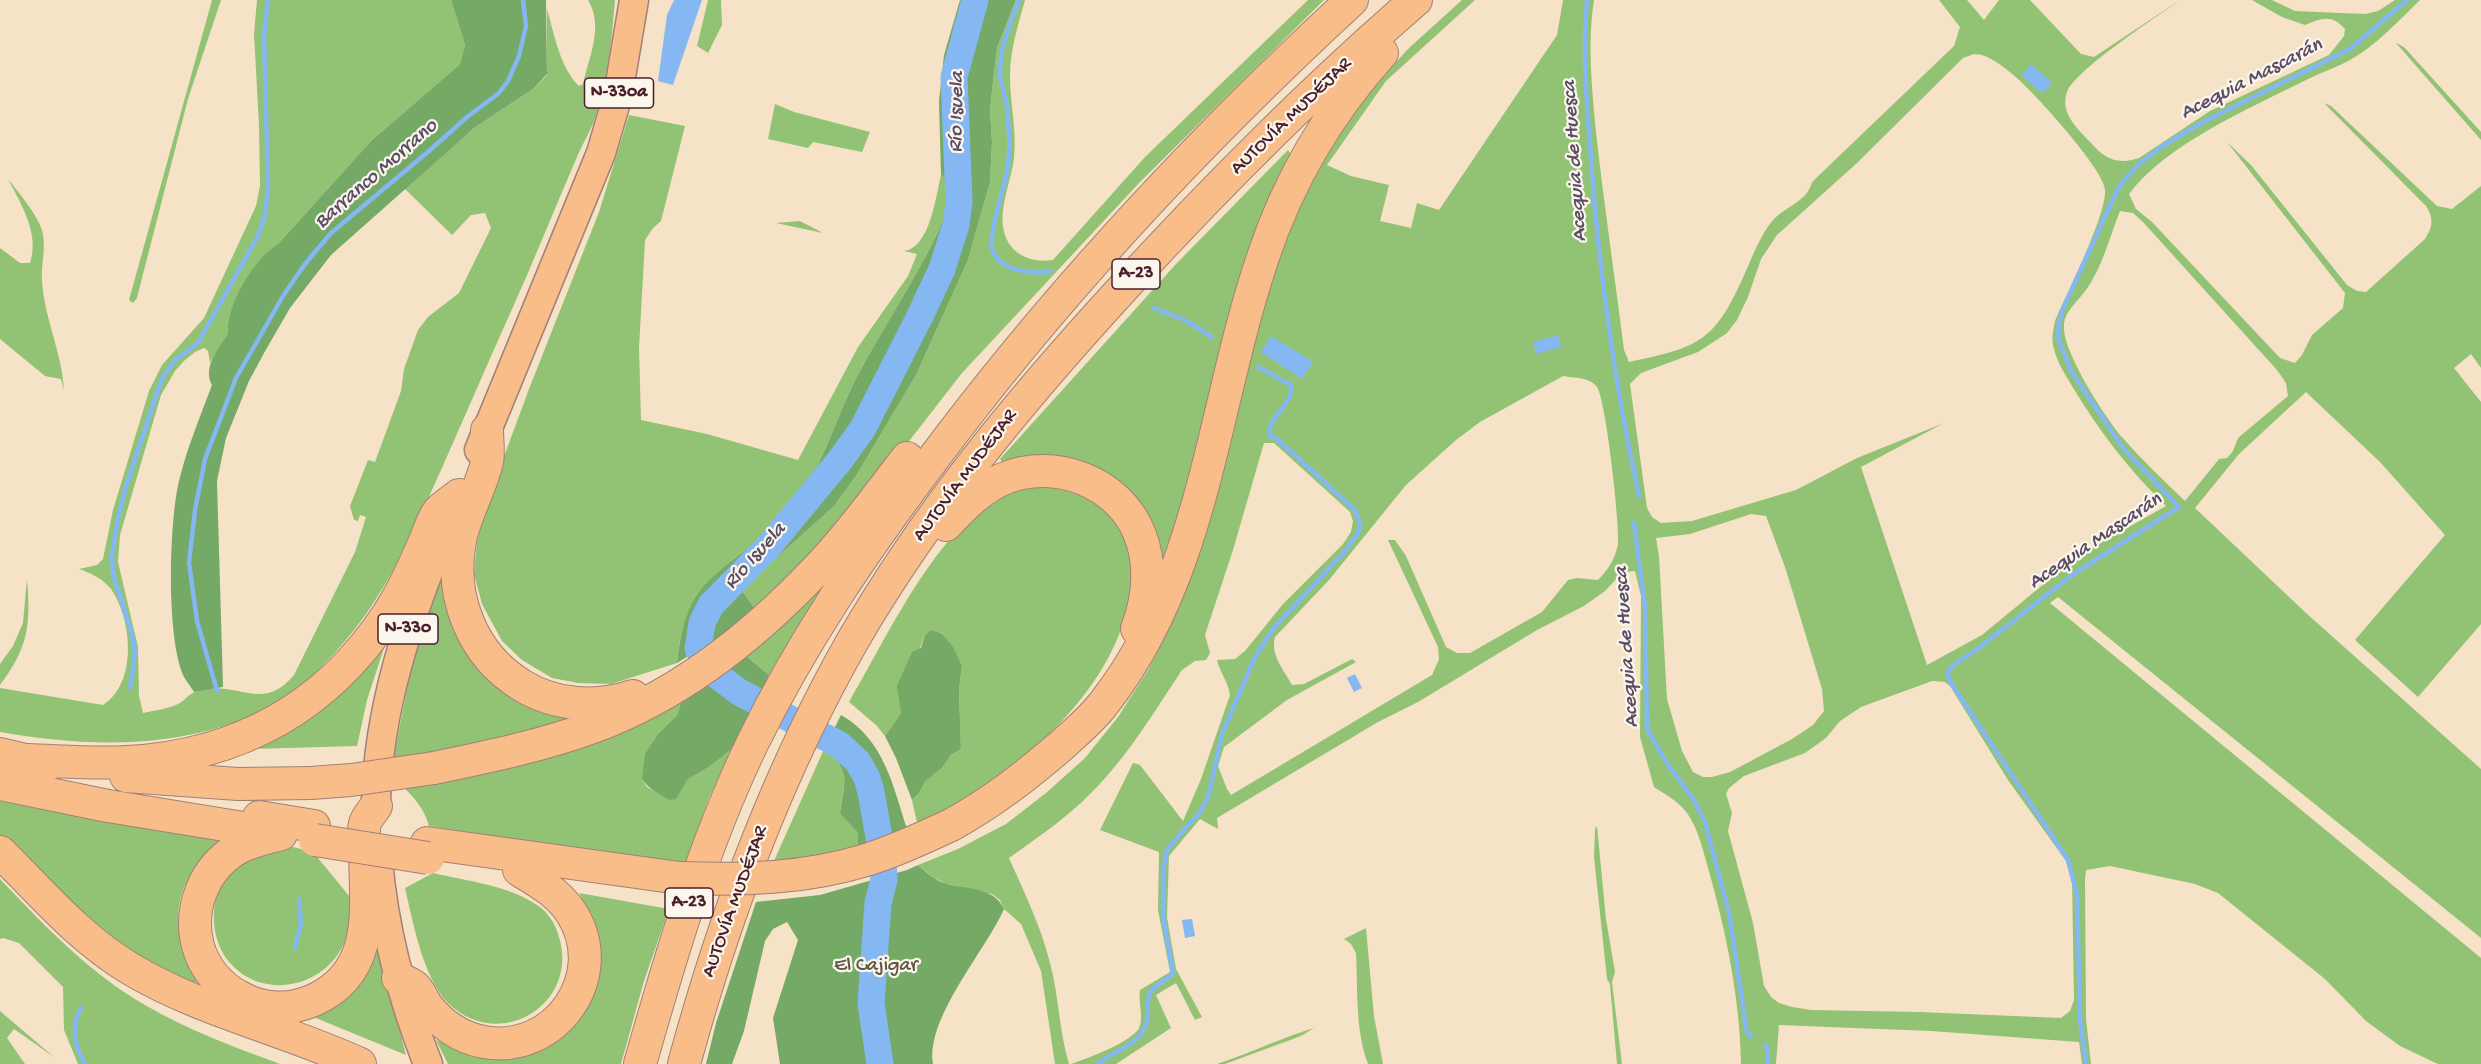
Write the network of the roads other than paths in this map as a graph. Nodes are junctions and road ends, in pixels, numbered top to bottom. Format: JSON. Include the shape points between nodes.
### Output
{"nodes":[{"id":1,"x":634,"y":0,"type":"edge"},
{"id":2,"x":1352,"y":0,"type":"edge"},
{"id":3,"x":1416,"y":0,"type":"edge"},
{"id":4,"x":1436,"y":0,"type":"edge"},
{"id":5,"x":1159,"y":190,"type":"junction"},
{"id":6,"x":487,"y":430,"type":"junction"},
{"id":7,"x":459,"y":495,"type":"junction"},
{"id":8,"x":853,"y":641,"type":"junction"},
{"id":9,"x":665,"y":692,"type":"junction"},
{"id":10,"x":1062,"y":745,"type":"junction"},
{"id":11,"x":9,"y":761,"type":"edge"},
{"id":12,"x":0,"y":784,"type":"edge"},
{"id":13,"x":376,"y":806,"type":"junction"},
{"id":14,"x":315,"y":833,"type":"junction"},
{"id":15,"x":281,"y":834,"type":"junction"},
{"id":16,"x":428,"y":850,"type":"junction"},
{"id":17,"x":0,"y":852,"type":"edge"},
{"id":18,"x":519,"y":870,"type":"junction"},
{"id":19,"x":679,"y":878,"type":"junction"},
{"id":20,"x":105,"y":952,"type":"junction"},
{"id":21,"x":398,"y":978,"type":"junction"},
{"id":22,"x":311,"y":1064,"type":"edge"},
{"id":23,"x":360,"y":1064,"type":"edge"},
{"id":24,"x":428,"y":1064,"type":"edge"},
{"id":25,"x":640,"y":1064,"type":"edge"},
{"id":26,"x":684,"y":1064,"type":"edge"}],
"edges":[{"from":1,"to":6,"type":"highway","number":"N-330a","via":[[618,95],[600,153]]},
{"from":2,"to":5,"type":"highway","name":"AUTOVÍA MUDÉJAR","number":"A-23"},
{"from":3,"to":8,"type":"highway","name":"AUTOVÍA MUDÉJAR","number":"A-23","via":[[1228,178],[1068,348],[947,497]]},
{"from":4,"to":10,"type":"highway","via":[[1354,86],[1318,137],[1293,183],[1255,282],[1210,465],[1170,588],[1120,682],[1084,726]]},
{"from":5,"to":9,"type":"highway","via":[[1136,195],[1043,296],[965,385],[839,544],[794,593],[746,637]]},
{"from":5,"to":25,"type":"highway","name":"AUTOVÍA MUDÉJAR","number":"A-23","via":[[1070,287],[951,434],[869,546],[802,649],[751,746],[720,819],[690,900]]},
{"from":6,"to":7,"type":"highway","number":"N-330"},
{"from":6,"to":9,"type":"highway","via":[[487,461],[462,536],[458,568],[464,614],[485,652],[516,682],[556,700],[599,703],[648,690]]},
{"from":7,"to":11,"type":"highway","via":[[438,513],[403,588],[356,657],[335,679],[285,716],[238,740],[186,755],[125,763]]},
{"from":7,"to":13,"type":"highway","number":"N-330","via":[[417,601],[396,671],[382,733]]},
{"from":8,"to":10,"type":"highway","via":[[872,636],[933,541],[962,508],[990,485],[1036,471],[1065,473],[1091,482],[1120,504],[1140,534],[1147,562],[1147,591],[1123,659]]},
{"from":8,"to":26,"type":"highway","name":"AUTOVÍA MUDÉJAR","number":"A-23","via":[[789,765],[736,896]]},
{"from":9,"to":11,"type":"highway","bridge":true,"via":[[619,716],[566,736],[500,754],[393,775],[311,783],[238,783],[164,780]]},
{"from":10,"to":19,"type":"highway","bridge":true,"via":[[1015,786],[951,825],[885,854],[820,871],[754,879]]},
{"from":11,"to":14,"type":"highway","via":[[92,789]]},
{"from":12,"to":15,"type":"highway"},
{"from":13,"to":15,"type":"highway","via":[[365,823],[365,934],[356,960],[342,981],[322,997],[298,1006],[273,1008],[248,1002],[217,980],[203,959],[195,922],[199,897],[218,864],[239,848]]},
{"from":13,"to":21,"type":"highway","number":"N-330","via":[[381,892]]},
{"from":14,"to":15,"type":"highway"},
{"from":14,"to":16,"type":"highway","bridge":true},
{"from":16,"to":18,"type":"highway"},
{"from":16,"to":19,"type":"highway"},
{"from":17,"to":20,"type":"highway"},
{"from":18,"to":19,"type":"highway","via":[[635,885]]},
{"from":18,"to":21,"type":"highway","via":[[563,902],[582,937],[583,977],[573,1002],[556,1023],[521,1041],[481,1042],[445,1025],[414,986]]},
{"from":20,"to":22,"type":"highway","via":[[128,976],[180,1010]]},
{"from":20,"to":23,"type":"highway","via":[[139,974],[185,995]]},
{"from":21,"to":24,"type":"highway","number":"N-330"}]}
